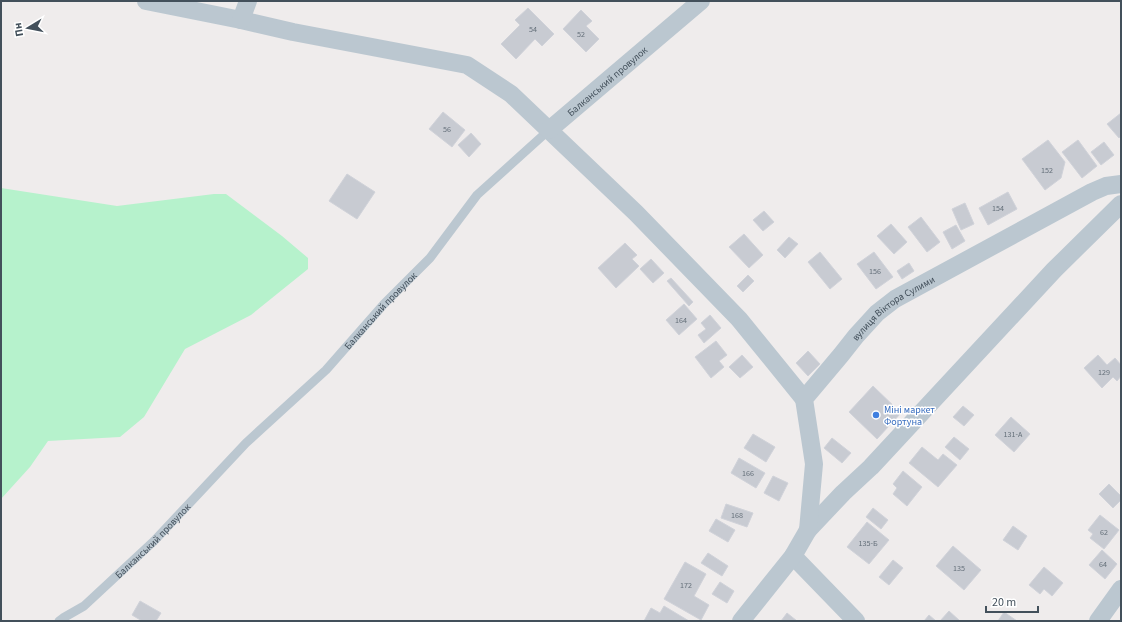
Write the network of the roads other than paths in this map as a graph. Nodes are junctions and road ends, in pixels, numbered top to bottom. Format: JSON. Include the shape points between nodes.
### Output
{"nodes":[{"id":1,"x":146,"y":1,"type":"edge"},
{"id":2,"x":248,"y":1,"type":"edge"},
{"id":3,"x":701,"y":1,"type":"edge"},
{"id":4,"x":241,"y":20,"type":"junction"},
{"id":5,"x":549,"y":130,"type":"junction"},
{"id":6,"x":1121,"y":184,"type":"edge"},
{"id":7,"x":1121,"y":204,"type":"edge"},
{"id":8,"x":804,"y":399,"type":"junction"},
{"id":9,"x":808,"y":530,"type":"junction"},
{"id":10,"x":793,"y":556,"type":"junction"},
{"id":11,"x":1121,"y":588,"type":"edge"},
{"id":12,"x":59,"y":621,"type":"edge"},
{"id":13,"x":742,"y":621,"type":"edge"},
{"id":14,"x":856,"y":621,"type":"edge"},
{"id":15,"x":1098,"y":621,"type":"edge"}],
"edges":[{"from":1,"to":4,"type":"street"},
{"from":2,"to":4,"type":"street"},
{"from":3,"to":5,"type":"street","name":"Балканський провулок"},
{"from":4,"to":5,"type":"street","via":[[467,65],[511,94]]},
{"from":5,"to":8,"type":"street","via":[[636,213],[739,319]]},
{"from":5,"to":12,"type":"lane","name":"Балканський провулок","via":[[477,195],[430,258],[384,304],[326,370],[246,443],[154,541],[84,606]]},
{"from":6,"to":8,"type":"street","name":"вулиця Віктора Сулими","via":[[1106,186],[1092,192],[895,299],[877,313],[856,336]]},
{"from":7,"to":9,"type":"street","via":[[1054,270],[871,467]]},
{"from":8,"to":9,"type":"street","via":[[814,464]]},
{"from":9,"to":10,"type":"street"},
{"from":10,"to":13,"type":"street"},
{"from":10,"to":14,"type":"street"},
{"from":11,"to":15,"type":"street"}]}
